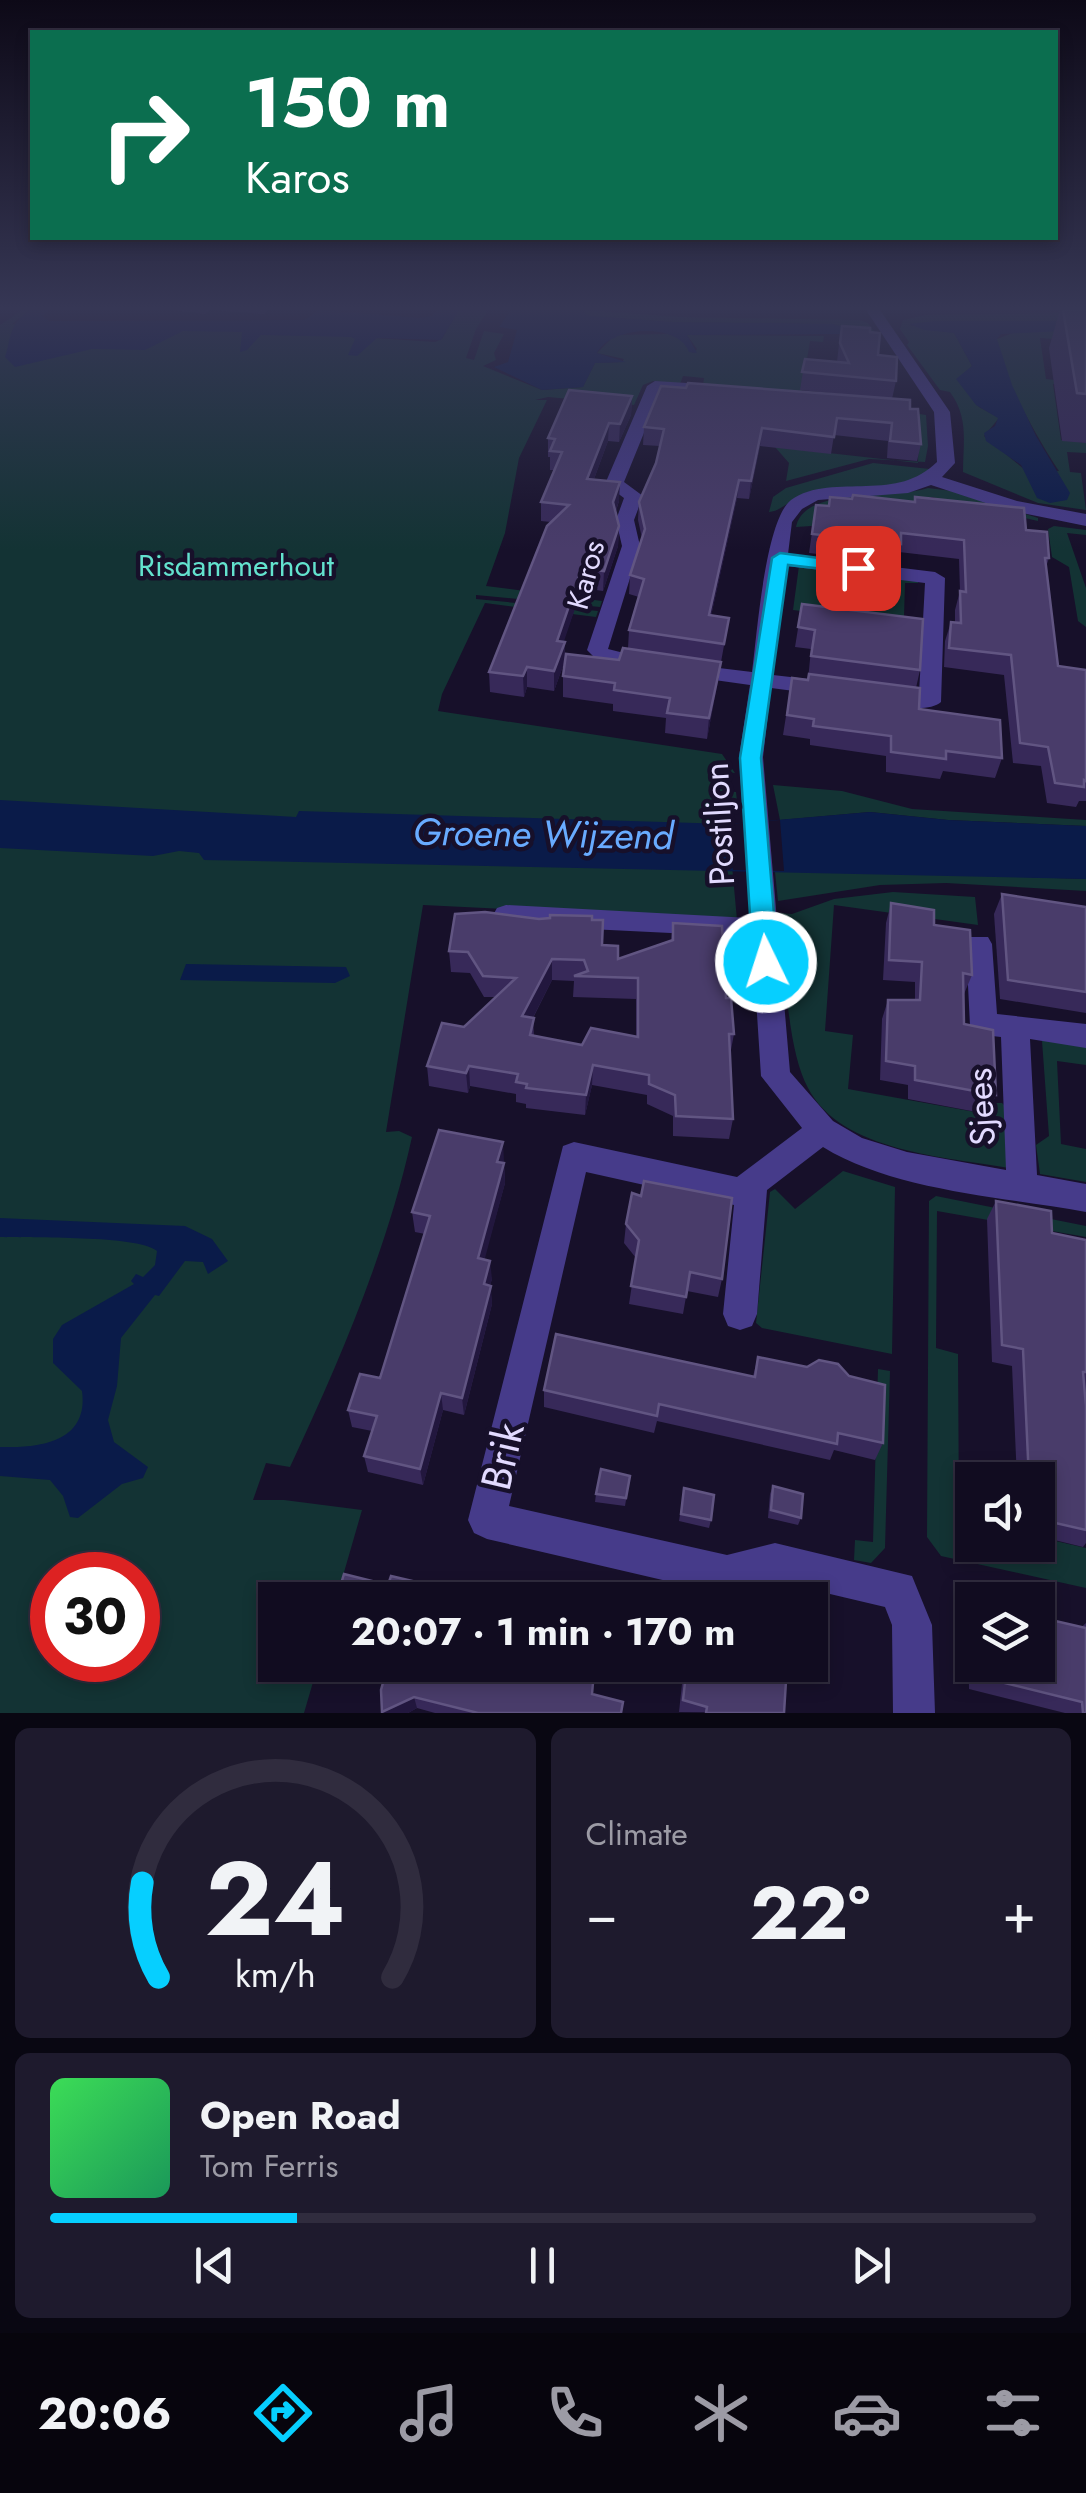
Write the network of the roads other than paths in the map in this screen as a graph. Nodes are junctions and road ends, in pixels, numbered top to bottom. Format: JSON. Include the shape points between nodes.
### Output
{"nodes":[{"id":1,"x":651,"y":390,"type":"edge"},
{"id":2,"x":710,"y":390,"type":"edge"},
{"id":3,"x":927,"y":390,"type":"edge"},
{"id":4,"x":732,"y":392,"type":"edge"},
{"id":5,"x":918,"y":410,"type":"edge"},
{"id":6,"x":942,"y":412,"type":"junction"},
{"id":7,"x":932,"y":479,"type":"junction"},
{"id":8,"x":1086,"y":520,"type":"edge"},
{"id":9,"x":780,"y":558,"type":"junction"},
{"id":10,"x":760,"y":680,"type":"junction"},
{"id":11,"x":506,"y":916,"type":"edge"},
{"id":12,"x":763,"y":928,"type":"junction"},
{"id":13,"x":979,"y":944,"type":"dead end"},
{"id":14,"x":1015,"y":1025,"type":"junction"},
{"id":15,"x":1086,"y":1036,"type":"edge"},
{"id":16,"x":822,"y":1130,"type":"junction"},
{"id":17,"x":752,"y":1183,"type":"junction"},
{"id":18,"x":1022,"y":1186,"type":"junction"},
{"id":19,"x":1086,"y":1198,"type":"edge"},
{"id":20,"x":740,"y":1314,"type":"dead end"},
{"id":21,"x":914,"y":1713,"type":"edge"}],
"edges":[{"from":1,"to":10,"type":"street","name":"Karos","via":[[614,484],[634,496],[625,520],[630,546],[596,650],[606,658]]},
{"from":2,"to":4,"type":"street","name":"Karos"},
{"from":3,"to":6,"type":"street"},
{"from":5,"to":6,"type":"street"},
{"from":6,"to":7,"type":"street","via":[[946,462]]},
{"from":7,"to":8,"type":"street","via":[[1013,506]]},
{"from":7,"to":9,"type":"street","name":"Postiljon","via":[[885,492],[808,497],[784,517]]},
{"from":9,"to":10,"type":"street","name":"Postiljon"},
{"from":9,"to":10,"type":"street","name":"Karos","via":[[935,578],[930,702]]},
{"from":10,"to":12,"type":"street","name":"Postiljon","via":[[751,758]]},
{"from":11,"to":12,"type":"street"},
{"from":12,"to":16,"type":"street","name":"Postiljon","via":[[776,1076]]},
{"from":13,"to":14,"type":"street","name":"Sjees","via":[[984,1026]]},
{"from":14,"to":15,"type":"street","name":"Sjees"},
{"from":14,"to":18,"type":"street","name":"Sjees"},
{"from":16,"to":17,"type":"street"},
{"from":16,"to":18,"type":"street","name":"Postiljon","via":[[907,1166]]},
{"from":17,"to":20,"type":"street"},
{"from":17,"to":21,"type":"street","name":"Brik","via":[[741,1192],[574,1156],[487,1520],[728,1574],[775,1562],[898,1590],[912,1624]]},
{"from":18,"to":19,"type":"street","name":"Postiljon"}]}
